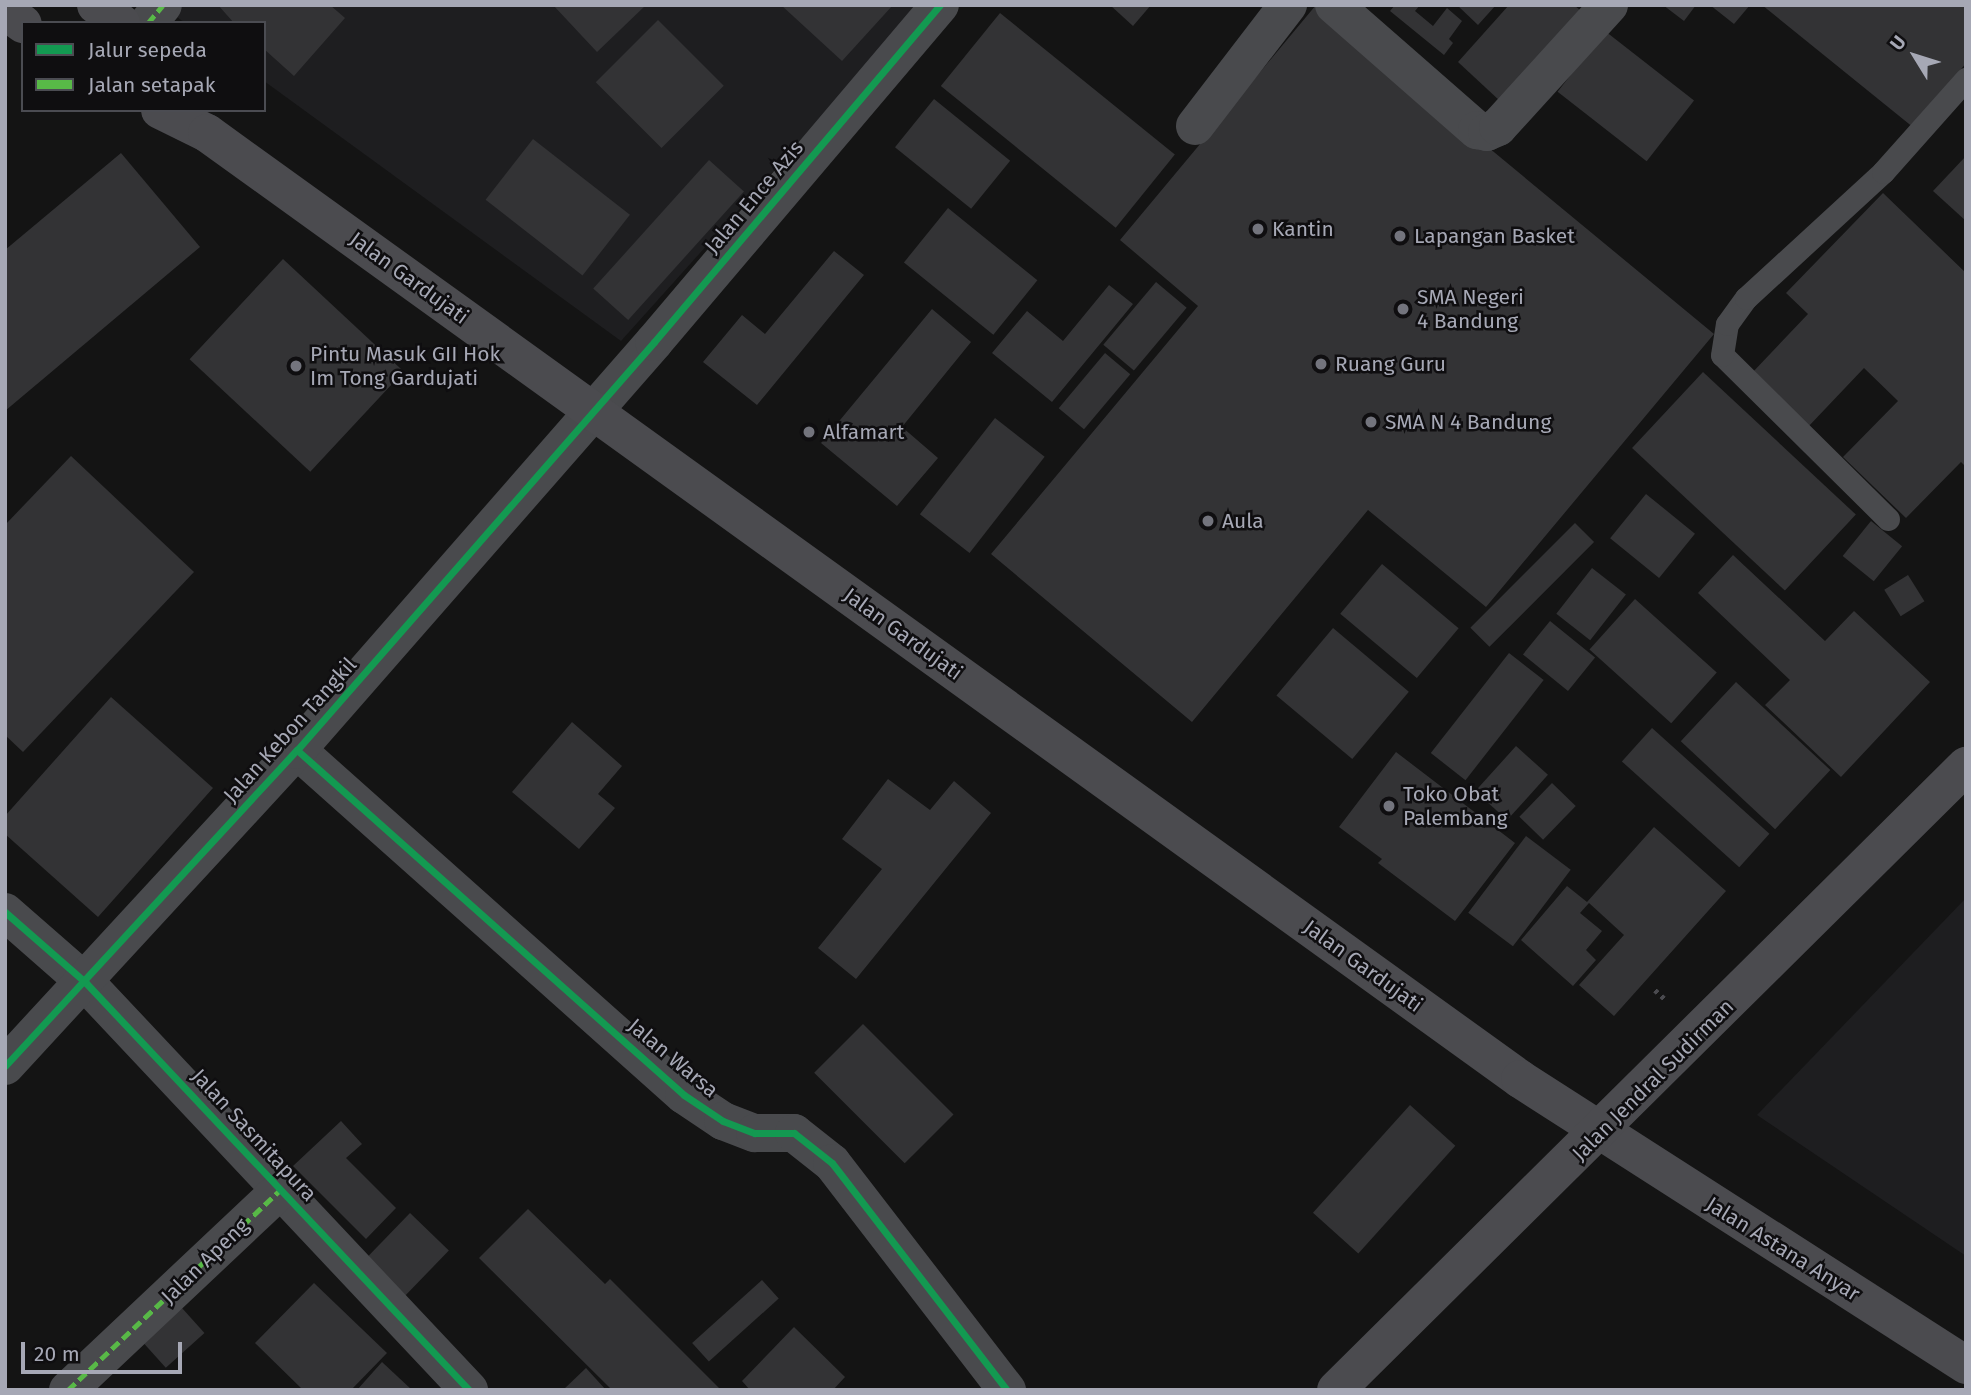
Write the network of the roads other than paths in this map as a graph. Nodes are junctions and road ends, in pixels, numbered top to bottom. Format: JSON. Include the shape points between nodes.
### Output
{"nodes":[{"id":1,"x":96,"y":5,"type":"edge"},
{"id":2,"x":163,"y":5,"type":"edge"},
{"id":3,"x":940,"y":5,"type":"edge"},
{"id":4,"x":1288,"y":5,"type":"edge"},
{"id":5,"x":1334,"y":5,"type":"edge"},
{"id":6,"x":1609,"y":5,"type":"edge"},
{"id":7,"x":5,"y":11,"type":"edge"},
{"id":8,"x":118,"y":21,"type":"edge"},
{"id":9,"x":150,"y":21,"type":"edge"},
{"id":10,"x":21,"y":23,"type":"edge"},
{"id":11,"x":1966,"y":79,"type":"edge"},
{"id":12,"x":166,"y":112,"type":"edge"},
{"id":13,"x":199,"y":122,"type":"edge"},
{"id":14,"x":1195,"y":126,"type":"dead end"},
{"id":15,"x":593,"y":410,"type":"junction"},
{"id":16,"x":1888,"y":519,"type":"dead end"},
{"id":17,"x":297,"y":750,"type":"junction"},
{"id":18,"x":1966,"y":766,"type":"edge"},
{"id":19,"x":5,"y":912,"type":"edge"},
{"id":20,"x":86,"y":983,"type":"junction"},
{"id":21,"x":5,"y":1066,"type":"edge"},
{"id":22,"x":1600,"y":1133,"type":"junction"},
{"id":23,"x":281,"y":1189,"type":"junction"},
{"id":24,"x":1966,"y":1365,"type":"edge"},
{"id":25,"x":68,"y":1390,"type":"edge"},
{"id":26,"x":469,"y":1390,"type":"edge"},
{"id":27,"x":1007,"y":1390,"type":"edge"},
{"id":28,"x":1336,"y":1390,"type":"edge"}],
"edges":[{"from":1,"to":8,"type":"main road"},
{"from":2,"to":9,"type":"street"},
{"from":3,"to":15,"type":"street","name":"Jalan Ence Azis"},
{"from":4,"to":14,"type":"street"},
{"from":5,"to":6,"type":"street","via":[[1478,130],[1487,132],[1497,127]]},
{"from":7,"to":10,"type":"main road"},
{"from":11,"to":16,"type":"lane","via":[[1883,172],[1746,298],[1727,324],[1722,355]]},
{"from":12,"to":13,"type":"main road","name":"Jalan Gardujati"},
{"from":13,"to":15,"type":"main road","name":"Jalan Gardujati"},
{"from":15,"to":17,"type":"street","name":"Jalan Kebon Tangkil"},
{"from":15,"to":22,"type":"main road","name":"Jalan Gardujati"},
{"from":17,"to":20,"type":"street","name":"Jalan Kebon Tangkil"},
{"from":17,"to":27,"type":"street","name":"Jalan Warsa","via":[[684,1095],[723,1121],[755,1133],[794,1133],[832,1163]]},
{"from":18,"to":22,"type":"main road","name":"Jalan Jendral Sudirman"},
{"from":19,"to":20,"type":"street","name":"Jalan Sasmitapura"},
{"from":20,"to":21,"type":"street","name":"Jalan Kebon Tangkil"},
{"from":20,"to":23,"type":"street","name":"Jalan Sasmitapura"},
{"from":22,"to":24,"type":"main road","name":"Jalan Astana Anyar"},
{"from":22,"to":28,"type":"main road","name":"Jalan Jendral Sudirman"},
{"from":23,"to":25,"type":"street","name":"Jalan Apeng"},
{"from":23,"to":26,"type":"street","name":"Jalan Sasmitapura"}]}
